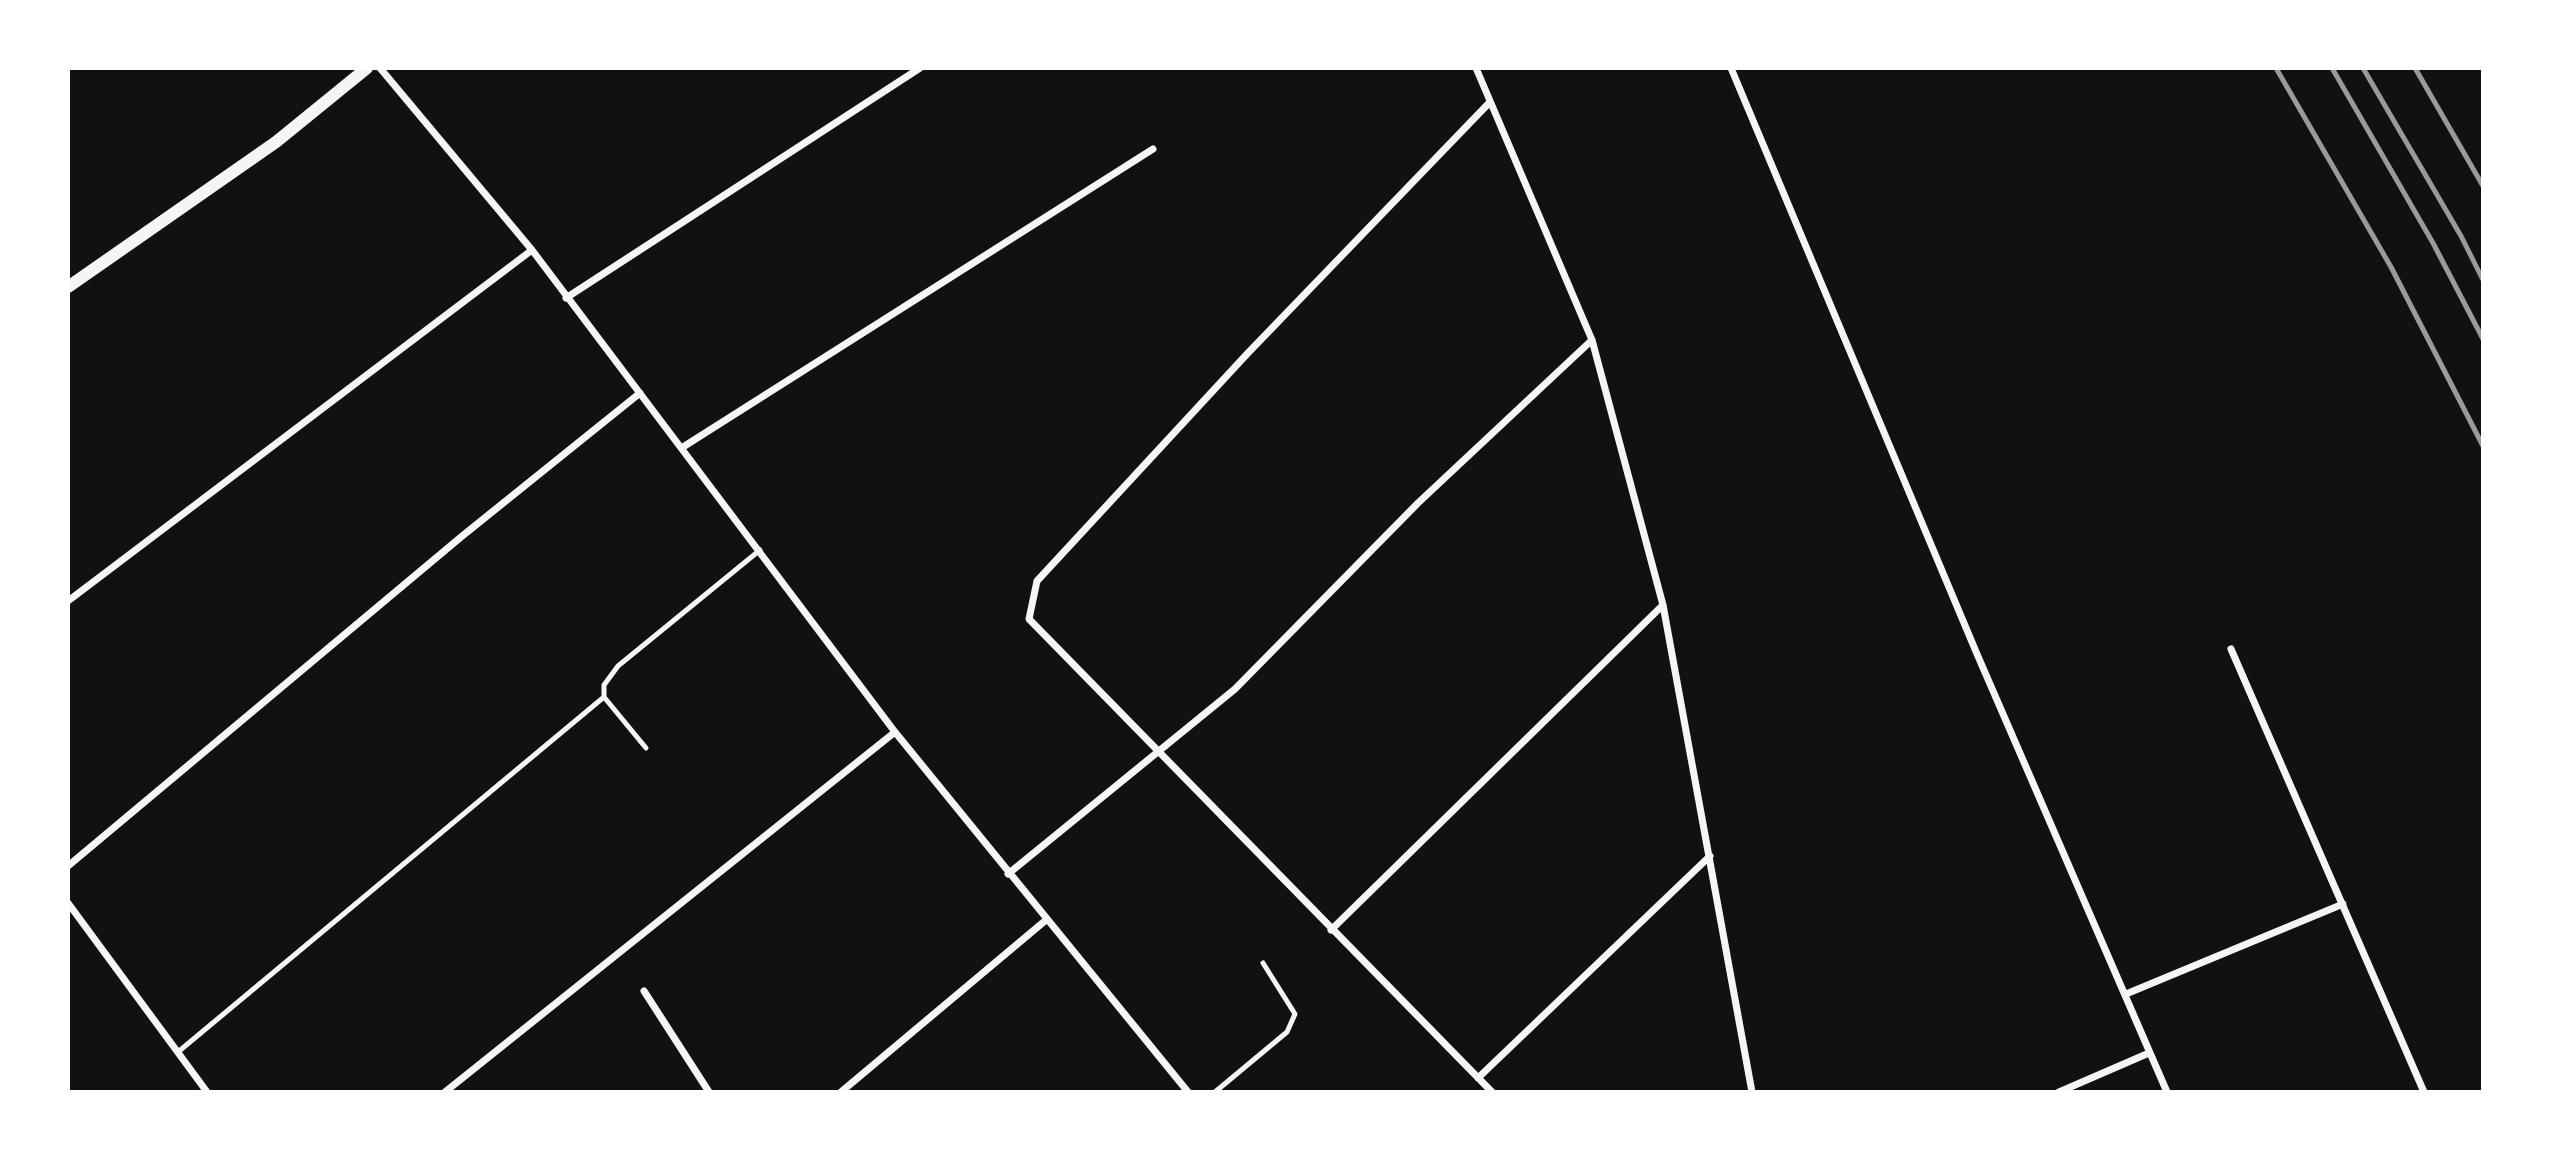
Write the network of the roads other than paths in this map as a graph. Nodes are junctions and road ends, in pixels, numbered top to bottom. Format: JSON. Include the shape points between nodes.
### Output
{"nodes":[{"id":1,"x":367,"y":68,"type":"edge"},
{"id":2,"x":380,"y":68,"type":"edge"},
{"id":3,"x":920,"y":68,"type":"edge"},
{"id":4,"x":1476,"y":68,"type":"edge"},
{"id":5,"x":1731,"y":68,"type":"edge"},
{"id":6,"x":1490,"y":102,"type":"junction"},
{"id":7,"x":1153,"y":149,"type":"dead end"},
{"id":8,"x":532,"y":250,"type":"junction"},
{"id":9,"x":68,"y":287,"type":"edge"},
{"id":10,"x":566,"y":298,"type":"junction"},
{"id":11,"x":1592,"y":340,"type":"junction"},
{"id":12,"x":640,"y":393,"type":"junction"},
{"id":13,"x":683,"y":447,"type":"junction"},
{"id":14,"x":760,"y":550,"type":"junction"},
{"id":15,"x":68,"y":601,"type":"edge"},
{"id":16,"x":1663,"y":605,"type":"junction"},
{"id":17,"x":2231,"y":649,"type":"dead end"},
{"id":18,"x":604,"y":697,"type":"junction"},
{"id":19,"x":895,"y":732,"type":"junction"},
{"id":20,"x":646,"y":748,"type":"dead end"},
{"id":21,"x":1157,"y":753,"type":"junction"},
{"id":22,"x":1710,"y":856,"type":"junction"},
{"id":23,"x":68,"y":866,"type":"edge"},
{"id":24,"x":1008,"y":874,"type":"junction"},
{"id":25,"x":68,"y":903,"type":"edge"},
{"id":26,"x":2343,"y":904,"type":"junction"},
{"id":27,"x":1046,"y":920,"type":"junction"},
{"id":28,"x":1331,"y":930,"type":"junction"},
{"id":29,"x":1263,"y":963,"type":"dead end"},
{"id":30,"x":644,"y":991,"type":"dead end"},
{"id":31,"x":2126,"y":994,"type":"junction"},
{"id":32,"x":178,"y":1052,"type":"junction"},
{"id":33,"x":2149,"y":1053,"type":"junction"},
{"id":34,"x":1478,"y":1078,"type":"junction"},
{"id":35,"x":207,"y":1092,"type":"edge"},
{"id":36,"x":444,"y":1092,"type":"edge"},
{"id":37,"x":709,"y":1092,"type":"edge"},
{"id":38,"x":841,"y":1092,"type":"edge"},
{"id":39,"x":1188,"y":1092,"type":"edge"},
{"id":40,"x":1215,"y":1092,"type":"edge"},
{"id":41,"x":1492,"y":1092,"type":"edge"},
{"id":42,"x":1752,"y":1092,"type":"edge"},
{"id":43,"x":2059,"y":1092,"type":"edge"},
{"id":44,"x":2167,"y":1092,"type":"edge"},
{"id":45,"x":2424,"y":1092,"type":"edge"}],
"edges":[{"from":1,"to":9,"type":"street","via":[[276,142]]},
{"from":2,"to":8,"type":"street"},
{"from":3,"to":10,"type":"street"},
{"from":4,"to":6,"type":"street"},
{"from":5,"to":31,"type":"street","via":[[1977,654]]},
{"from":6,"to":11,"type":"street"},
{"from":6,"to":21,"type":"street","via":[[1037,581],[1029,619]]},
{"from":7,"to":13,"type":"street"},
{"from":8,"to":10,"type":"street"},
{"from":8,"to":15,"type":"street"},
{"from":10,"to":12,"type":"street"},
{"from":11,"to":16,"type":"street"},
{"from":11,"to":21,"type":"street","via":[[1418,503],[1236,689]]},
{"from":12,"to":13,"type":"street"},
{"from":12,"to":23,"type":"street"},
{"from":13,"to":14,"type":"street"},
{"from":14,"to":18,"type":"lane","via":[[618,666],[604,685]]},
{"from":14,"to":19,"type":"street"},
{"from":16,"to":22,"type":"street"},
{"from":16,"to":28,"type":"street"},
{"from":17,"to":26,"type":"street"},
{"from":18,"to":20,"type":"lane"},
{"from":18,"to":32,"type":"lane"},
{"from":19,"to":24,"type":"street"},
{"from":19,"to":36,"type":"street"},
{"from":21,"to":24,"type":"street"},
{"from":21,"to":28,"type":"street"},
{"from":22,"to":34,"type":"street"},
{"from":22,"to":42,"type":"street"},
{"from":24,"to":27,"type":"street"},
{"from":25,"to":32,"type":"street"},
{"from":26,"to":31,"type":"street"},
{"from":26,"to":45,"type":"street"},
{"from":27,"to":38,"type":"street"},
{"from":27,"to":39,"type":"street"},
{"from":28,"to":34,"type":"street"},
{"from":29,"to":40,"type":"lane","via":[[1295,1014],[1287,1032]]},
{"from":30,"to":37,"type":"street"},
{"from":31,"to":33,"type":"street"},
{"from":32,"to":35,"type":"street"},
{"from":33,"to":43,"type":"street"},
{"from":33,"to":44,"type":"street"},
{"from":34,"to":41,"type":"street"}]}
